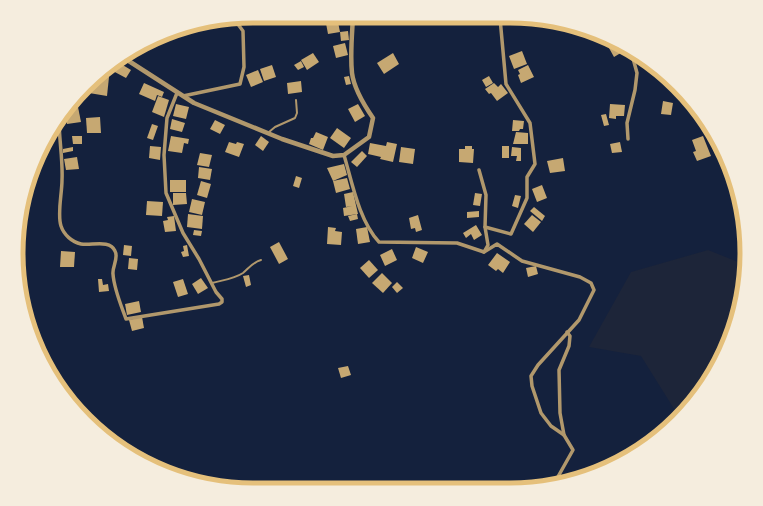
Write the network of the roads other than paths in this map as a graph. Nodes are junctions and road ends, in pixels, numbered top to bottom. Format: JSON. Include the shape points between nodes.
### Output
{"nodes":[{"id":1,"x":237,"y":23,"type":"edge"},
{"id":2,"x":353,"y":23,"type":"edge"},
{"id":3,"x":500,"y":23,"type":"edge"},
{"id":4,"x":633,"y":59,"type":"edge"},
{"id":5,"x":128,"y":60,"type":"edge"},
{"id":6,"x":177,"y":93,"type":"junction"},
{"id":7,"x":183,"y":96,"type":"junction"},
{"id":8,"x":296,"y":100,"type":"dead end"},
{"id":9,"x":60,"y":129,"type":"edge"},
{"id":10,"x":268,"y":133,"type":"junction"},
{"id":11,"x":628,"y":138,"type":"dead end"},
{"id":12,"x":344,"y":156,"type":"junction"},
{"id":13,"x":479,"y":170,"type":"dead end"},
{"id":14,"x":485,"y":227,"type":"junction"},
{"id":15,"x":484,"y":252,"type":"junction"},
{"id":16,"x":261,"y":260,"type":"dead end"},
{"id":17,"x":210,"y":283,"type":"junction"},
{"id":18,"x":567,"y":332,"type":"junction"},
{"id":19,"x":564,"y":435,"type":"junction"},
{"id":20,"x":557,"y":478,"type":"edge"}],
"edges":[{"from":1,"to":7,"type":"street","via":[[243,31],[244,67],[240,84]]},
{"from":2,"to":12,"type":"street","via":[[352,74],[361,101],[373,118],[369,136]]},
{"from":3,"to":14,"type":"street","via":[[506,84],[530,123],[535,164],[527,177],[527,198],[511,234]]},
{"from":4,"to":11,"type":"street","via":[[637,74],[627,123]]},
{"from":5,"to":6,"type":"street"},
{"from":6,"to":7,"type":"street"},
{"from":6,"to":17,"type":"street","via":[[167,118],[164,155],[166,193],[183,233]]},
{"from":7,"to":10,"type":"street","via":[[194,103]]},
{"from":8,"to":10,"type":"lane","via":[[295,118]]},
{"from":9,"to":17,"type":"street","via":[[62,227],[77,243],[107,244],[115,249],[117,255],[113,273],[126,319],[221,303],[222,299]]},
{"from":10,"to":12,"type":"street","via":[[333,156]]},
{"from":12,"to":15,"type":"street","via":[[361,213],[379,242],[457,243]]},
{"from":13,"to":14,"type":"street","via":[[486,195]]},
{"from":14,"to":15,"type":"street","via":[[488,245]]},
{"from":15,"to":18,"type":"street","via":[[497,244],[522,261],[580,276],[591,283],[594,290],[578,320]]},
{"from":16,"to":17,"type":"lane","via":[[232,278]]},
{"from":18,"to":19,"type":"street","via":[[570,336],[569,346],[559,370],[560,413]]},
{"from":18,"to":19,"type":"street","via":[[538,365],[532,376],[532,386],[541,413],[551,426]]},
{"from":19,"to":20,"type":"street","via":[[573,450]]}]}
